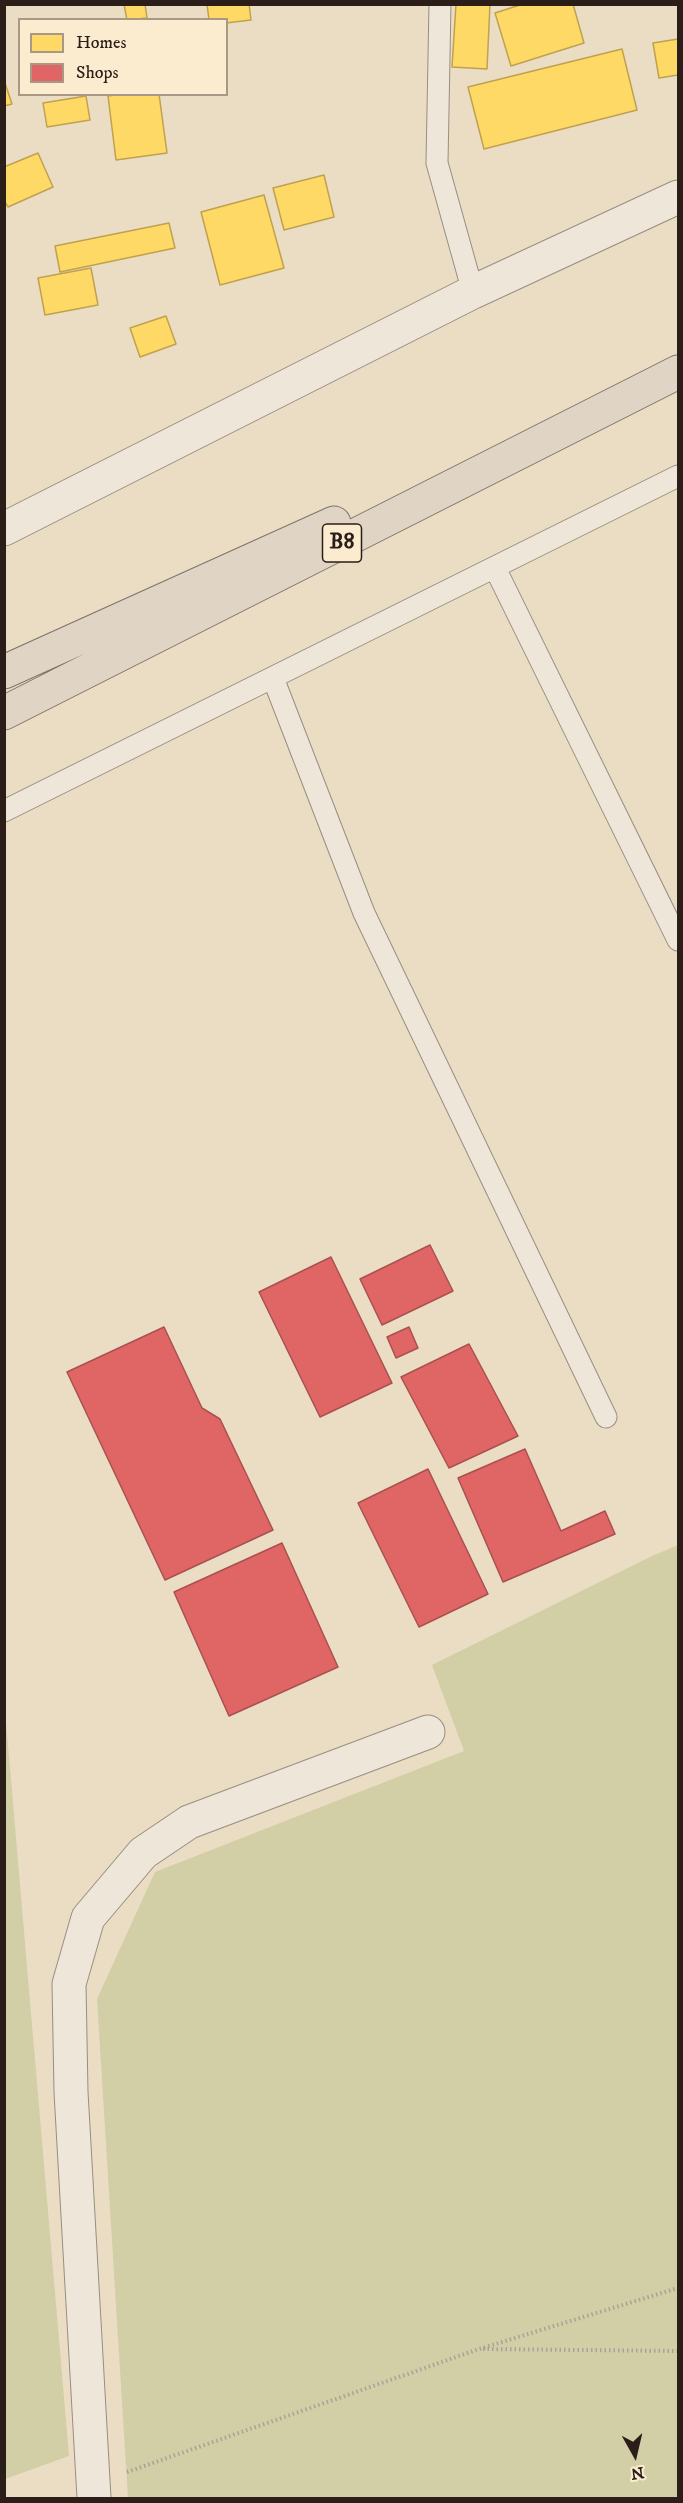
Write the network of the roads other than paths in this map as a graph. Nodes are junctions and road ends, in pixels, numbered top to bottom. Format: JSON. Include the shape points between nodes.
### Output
{"nodes":[{"id":1,"x":440,"y":4,"type":"edge"},
{"id":2,"x":678,"y":197,"type":"edge"},
{"id":3,"x":473,"y":292,"type":"junction"},
{"id":4,"x":678,"y":367,"type":"edge"},
{"id":5,"x":678,"y":372,"type":"edge"},
{"id":6,"x":678,"y":476,"type":"edge"},
{"id":7,"x":4,"y":529,"type":"edge"},
{"id":8,"x":495,"y":568,"type":"junction"},
{"id":9,"x":4,"y":672,"type":"edge"},
{"id":10,"x":273,"y":678,"type":"junction"},
{"id":11,"x":4,"y":713,"type":"edge"},
{"id":12,"x":4,"y":811,"type":"edge"},
{"id":13,"x":678,"y":940,"type":"edge"},
{"id":14,"x":606,"y":1417,"type":"dead end"},
{"id":15,"x":428,"y":1732,"type":"dead end"},
{"id":16,"x":94,"y":2491,"type":"edge"}],
"edges":[{"from":1,"to":3,"type":"lane","via":[[437,163]]},
{"from":2,"to":3,"type":"street"},
{"from":3,"to":7,"type":"street"},
{"from":4,"to":9,"type":"highway","number":"B8"},
{"from":5,"to":11,"type":"highway","number":"B8"},
{"from":6,"to":8,"type":"lane"},
{"from":8,"to":10,"type":"lane"},
{"from":8,"to":13,"type":"lane"},
{"from":10,"to":12,"type":"lane"},
{"from":10,"to":14,"type":"lane","via":[[364,913]]},
{"from":15,"to":16,"type":"street","via":[[189,1822],[143,1853],[87,1918],[69,1984],[71,2092]]}]}
